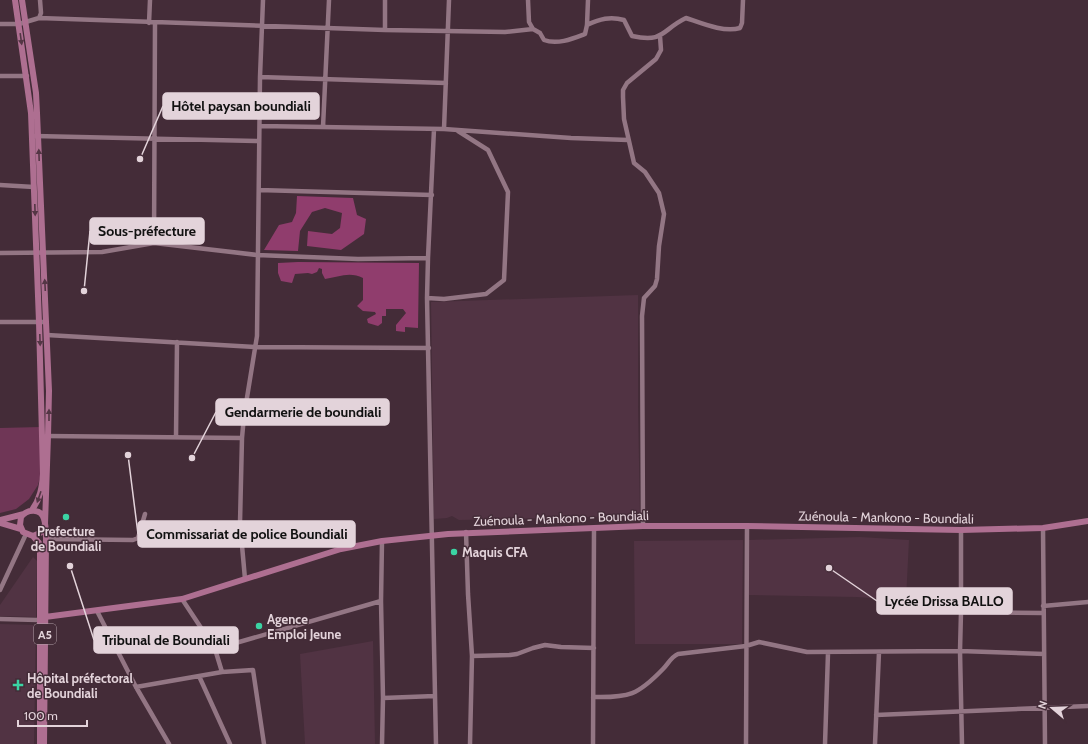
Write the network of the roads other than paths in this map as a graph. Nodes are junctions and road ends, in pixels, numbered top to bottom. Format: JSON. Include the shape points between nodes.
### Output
{"nodes":[{"id":1,"x":15,"y":0,"type":"edge"},
{"id":2,"x":22,"y":0,"type":"edge"},
{"id":3,"x":40,"y":0,"type":"edge"},
{"id":4,"x":150,"y":0,"type":"edge"},
{"id":5,"x":263,"y":0,"type":"edge"},
{"id":6,"x":329,"y":0,"type":"edge"},
{"id":7,"x":385,"y":0,"type":"edge"},
{"id":8,"x":449,"y":0,"type":"edge"},
{"id":9,"x":528,"y":0,"type":"edge"},
{"id":10,"x":588,"y":0,"type":"edge"},
{"id":11,"x":743,"y":0,"type":"edge"},
{"id":12,"x":39,"y":18,"type":"junction"},
{"id":13,"x":22,"y":23,"type":"junction"},
{"id":14,"x":149,"y":23,"type":"junction"},
{"id":15,"x":155,"y":23,"type":"junction"},
{"id":16,"x":0,"y":24,"type":"edge"},
{"id":17,"x":587,"y":24,"type":"junction"},
{"id":18,"x":262,"y":25,"type":"junction"},
{"id":19,"x":329,"y":28,"type":"junction"},
{"id":20,"x":385,"y":30,"type":"junction"},
{"id":21,"x":448,"y":30,"type":"junction"},
{"id":22,"x":533,"y":30,"type":"junction"},
{"id":23,"x":660,"y":36,"type":"junction"},
{"id":24,"x":0,"y":76,"type":"edge"},
{"id":25,"x":27,"y":76,"type":"junction"},
{"id":26,"x":260,"y":77,"type":"junction"},
{"id":27,"x":326,"y":79,"type":"junction"},
{"id":28,"x":446,"y":83,"type":"junction"},
{"id":29,"x":260,"y":126,"type":"junction"},
{"id":30,"x":323,"y":127,"type":"junction"},
{"id":31,"x":434,"y":129,"type":"junction"},
{"id":32,"x":444,"y":129,"type":"junction"},
{"id":33,"x":457,"y":130,"type":"junction"},
{"id":34,"x":35,"y":136,"type":"junction"},
{"id":35,"x":154,"y":138,"type":"junction"},
{"id":36,"x":628,"y":140,"type":"junction"},
{"id":37,"x":259,"y":141,"type":"junction"},
{"id":38,"x":0,"y":186,"type":"edge"},
{"id":39,"x":34,"y":187,"type":"junction"},
{"id":40,"x":259,"y":190,"type":"junction"},
{"id":41,"x":432,"y":195,"type":"junction"},
{"id":42,"x":154,"y":243,"type":"junction"},
{"id":43,"x":0,"y":253,"type":"edge"},
{"id":44,"x":40,"y":253,"type":"junction"},
{"id":45,"x":257,"y":255,"type":"junction"},
{"id":46,"x":428,"y":258,"type":"junction"},
{"id":47,"x":427,"y":298,"type":"junction"},
{"id":48,"x":0,"y":322,"type":"edge"},
{"id":49,"x":43,"y":322,"type":"junction"},
{"id":50,"x":47,"y":335,"type":"junction"},
{"id":51,"x":177,"y":342,"type":"junction"},
{"id":52,"x":255,"y":347,"type":"junction"},
{"id":53,"x":429,"y":348,"type":"junction"},
{"id":54,"x":45,"y":436,"type":"junction"},
{"id":55,"x":176,"y":436,"type":"junction"},
{"id":56,"x":242,"y":438,"type":"junction"},
{"id":57,"x":32,"y":510,"type":"junction"},
{"id":58,"x":24,"y":514,"type":"junction"},
{"id":59,"x":145,"y":514,"type":"dead end"},
{"id":60,"x":0,"y":521,"type":"edge"},
{"id":61,"x":1088,"y":522,"type":"edge"},
{"id":62,"x":45,"y":524,"type":"junction"},
{"id":63,"x":643,"y":526,"type":"junction"},
{"id":64,"x":747,"y":526,"type":"junction"},
{"id":65,"x":594,"y":528,"type":"junction"},
{"id":66,"x":1042,"y":528,"type":"junction"},
{"id":67,"x":21,"y":529,"type":"junction"},
{"id":68,"x":961,"y":530,"type":"junction"},
{"id":69,"x":466,"y":532,"type":"junction"},
{"id":70,"x":26,"y":534,"type":"junction"},
{"id":71,"x":33,"y":536,"type":"junction"},
{"id":72,"x":431,"y":536,"type":"junction"},
{"id":73,"x":46,"y":539,"type":"junction"},
{"id":74,"x":382,"y":542,"type":"junction"},
{"id":75,"x":245,"y":579,"type":"junction"},
{"id":76,"x":0,"y":590,"type":"edge"},
{"id":77,"x":182,"y":599,"type":"junction"},
{"id":78,"x":381,"y":601,"type":"junction"},
{"id":79,"x":1088,"y":602,"type":"edge"},
{"id":80,"x":1043,"y":606,"type":"junction"},
{"id":81,"x":97,"y":611,"type":"junction"},
{"id":82,"x":961,"y":612,"type":"junction"},
{"id":83,"x":1043,"y":613,"type":"junction"},
{"id":84,"x":43,"y":618,"type":"junction"},
{"id":85,"x":0,"y":619,"type":"edge"},
{"id":86,"x":746,"y":646,"type":"junction"},
{"id":87,"x":594,"y":648,"type":"junction"},
{"id":88,"x":215,"y":649,"type":"junction"},
{"id":89,"x":960,"y":651,"type":"junction"},
{"id":90,"x":878,"y":652,"type":"junction"},
{"id":91,"x":828,"y":653,"type":"junction"},
{"id":92,"x":1044,"y":654,"type":"junction"},
{"id":93,"x":472,"y":656,"type":"junction"},
{"id":94,"x":222,"y":672,"type":"junction"},
{"id":95,"x":199,"y":676,"type":"junction"},
{"id":96,"x":136,"y":687,"type":"junction"},
{"id":97,"x":435,"y":696,"type":"junction"},
{"id":98,"x":383,"y":698,"type":"junction"},
{"id":99,"x":593,"y":698,"type":"junction"},
{"id":100,"x":1088,"y":706,"type":"edge"},
{"id":101,"x":1045,"y":709,"type":"junction"},
{"id":102,"x":962,"y":710,"type":"junction"},
{"id":103,"x":876,"y":715,"type":"junction"},
{"id":104,"x":40,"y":744,"type":"edge"},
{"id":105,"x":44,"y":744,"type":"edge"},
{"id":106,"x":169,"y":744,"type":"edge"},
{"id":107,"x":230,"y":744,"type":"edge"},
{"id":108,"x":264,"y":744,"type":"edge"},
{"id":109,"x":382,"y":744,"type":"edge"},
{"id":110,"x":436,"y":744,"type":"edge"},
{"id":111,"x":470,"y":744,"type":"edge"},
{"id":112,"x":593,"y":744,"type":"edge"},
{"id":113,"x":746,"y":744,"type":"edge"},
{"id":114,"x":825,"y":744,"type":"edge"},
{"id":115,"x":875,"y":744,"type":"edge"},
{"id":116,"x":962,"y":744,"type":"edge"},
{"id":117,"x":1045,"y":744,"type":"edge"}],
"edges":[{"from":1,"to":13,"type":"main road"},
{"from":2,"to":13,"type":"main road"},
{"from":3,"to":12,"type":"street"},
{"from":4,"to":14,"type":"street"},
{"from":5,"to":18,"type":"street"},
{"from":6,"to":19,"type":"street"},
{"from":7,"to":20,"type":"street"},
{"from":8,"to":21,"type":"street"},
{"from":9,"to":22,"type":"street","via":[[529,22]]},
{"from":10,"to":17,"type":"street"},
{"from":11,"to":23,"type":"street","via":[[740,28],[733,30],[708,26],[686,18]]},
{"from":12,"to":13,"type":"street"},
{"from":12,"to":14,"type":"street"},
{"from":13,"to":16,"type":"street"},
{"from":13,"to":25,"type":"main road","one_way":true},
{"from":13,"to":34,"type":"main road","via":[[36,93]]},
{"from":14,"to":15,"type":"street"},
{"from":15,"to":18,"type":"street"},
{"from":15,"to":35,"type":"street"},
{"from":17,"to":22,"type":"street","via":[[585,34],[562,41],[549,42]]},
{"from":17,"to":23,"type":"street","via":[[602,18],[615,17],[624,20],[632,36],[652,39]]},
{"from":18,"to":19,"type":"street"},
{"from":18,"to":26,"type":"street"},
{"from":19,"to":20,"type":"street"},
{"from":19,"to":27,"type":"street"},
{"from":20,"to":21,"type":"street"},
{"from":21,"to":22,"type":"street"},
{"from":21,"to":28,"type":"street"},
{"from":23,"to":36,"type":"street","via":[[661,50],[656,59],[627,83],[623,90]]},
{"from":24,"to":25,"type":"street"},
{"from":25,"to":34,"type":"main road"},
{"from":26,"to":27,"type":"street"},
{"from":26,"to":29,"type":"street"},
{"from":27,"to":28,"type":"street"},
{"from":27,"to":30,"type":"street"},
{"from":28,"to":32,"type":"street"},
{"from":29,"to":30,"type":"street"},
{"from":29,"to":37,"type":"street"},
{"from":30,"to":31,"type":"street"},
{"from":31,"to":32,"type":"street"},
{"from":31,"to":41,"type":"street"},
{"from":32,"to":33,"type":"street"},
{"from":33,"to":36,"type":"street"},
{"from":33,"to":47,"type":"street","via":[[488,150],[508,192],[504,280],[486,294],[444,299]]},
{"from":34,"to":35,"type":"street"},
{"from":34,"to":39,"type":"main road"},
{"from":44,"to":34,"type":"main road","one_way":true},
{"from":35,"to":37,"type":"street"},
{"from":35,"to":42,"type":"street"},
{"from":36,"to":63,"type":"street","via":[[634,163],[646,172],[659,193],[664,214],[657,279],[655,286],[644,298],[642,316]]},
{"from":37,"to":40,"type":"street"},
{"from":38,"to":39,"type":"street"},
{"from":39,"to":44,"type":"main road","one_way":true},
{"from":40,"to":41,"type":"street"},
{"from":40,"to":45,"type":"street"},
{"from":41,"to":46,"type":"street"},
{"from":42,"to":44,"type":"street","via":[[102,252]]},
{"from":42,"to":45,"type":"street"},
{"from":43,"to":44,"type":"street"},
{"from":44,"to":49,"type":"main road"},
{"from":45,"to":46,"type":"street"},
{"from":45,"to":52,"type":"street"},
{"from":46,"to":47,"type":"street"},
{"from":47,"to":53,"type":"street"},
{"from":48,"to":49,"type":"street"},
{"from":49,"to":50,"type":"main road"},
{"from":49,"to":54,"type":"main road","one_way":true},
{"from":50,"to":51,"type":"street"},
{"from":54,"to":50,"type":"main road","one_way":true,"via":[[49,391]]},
{"from":51,"to":52,"type":"street"},
{"from":51,"to":55,"type":"street"},
{"from":52,"to":53,"type":"street"},
{"from":52,"to":56,"type":"street"},
{"from":53,"to":72,"type":"street"},
{"from":54,"to":55,"type":"street"},
{"from":54,"to":57,"type":"main road","one_way":true,"via":[[42,489]]},
{"from":54,"to":62,"type":"main road"},
{"from":55,"to":56,"type":"street"},
{"from":56,"to":75,"type":"street","via":[[240,523]]},
{"from":57,"to":58,"type":"main road"},
{"from":57,"to":62,"type":"main road","via":[[43,516]]},
{"from":58,"to":60,"type":"main road"},
{"from":58,"to":67,"type":"main road","via":[[20,521]]},
{"from":59,"to":73,"type":"street","via":[[138,538],[132,540]]},
{"from":60,"to":67,"type":"main road"},
{"from":61,"to":66,"type":"main road","name":"Zuénoula - Mankono - Boundiali"},
{"from":62,"to":71,"type":"main road","via":[[40,533]]},
{"from":62,"to":73,"type":"main road","number":"A5"},
{"from":63,"to":64,"type":"main road","name":"Zuénoula - Mankono - Boundiali"},
{"from":63,"to":65,"type":"main road","name":"Zuénoula - Mankono - Boundiali"},
{"from":64,"to":68,"type":"main road","name":"Zuénoula - Mankono - Boundiali"},
{"from":64,"to":86,"type":"street"},
{"from":65,"to":69,"type":"main road","name":"Zuénoula - Mankono - Boundiali"},
{"from":65,"to":87,"type":"street"},
{"from":66,"to":68,"type":"main road","name":"Zuénoula - Mankono - Boundiali"},
{"from":66,"to":80,"type":"street"},
{"from":67,"to":70,"type":"main road"},
{"from":68,"to":82,"type":"street"},
{"from":69,"to":72,"type":"main road","name":"Zuénoula - Mankono - Boundiali"},
{"from":69,"to":93,"type":"street"},
{"from":70,"to":71,"type":"main road"},
{"from":70,"to":76,"type":"street"},
{"from":71,"to":84,"type":"main road","number":"A5","via":[[39,543],[40,550]]},
{"from":72,"to":74,"type":"main road","name":"Zuénoula - Mankono - Boundiali"},
{"from":72,"to":97,"type":"street"},
{"from":73,"to":84,"type":"main road","number":"A5"},
{"from":74,"to":75,"type":"main road","name":"Zuénoula - Mankono - Boundiali","via":[[341,549]]},
{"from":74,"to":78,"type":"street"},
{"from":75,"to":77,"type":"main road","name":"Zuénoula - Mankono - Boundiali"},
{"from":77,"to":81,"type":"main road","name":"Zuénoula - Mankono - Boundiali"},
{"from":77,"to":88,"type":"street"},
{"from":78,"to":88,"type":"street"},
{"from":78,"to":98,"type":"street"},
{"from":79,"to":80,"type":"street"},
{"from":80,"to":83,"type":"street"},
{"from":81,"to":84,"type":"main road","name":"Zuénoula - Mankono - Boundiali"},
{"from":81,"to":96,"type":"street"},
{"from":82,"to":83,"type":"street"},
{"from":82,"to":89,"type":"street"},
{"from":83,"to":92,"type":"street"},
{"from":84,"to":85,"type":"street"},
{"from":84,"to":104,"type":"main road","number":"A5"},
{"from":84,"to":105,"type":"main road","number":"A5"},
{"from":86,"to":91,"type":"street","via":[[759,642],[795,651]]},
{"from":86,"to":99,"type":"street","via":[[678,654],[673,656],[644,688],[614,698]]},
{"from":86,"to":113,"type":"street"},
{"from":87,"to":93,"type":"street","via":[[545,645],[517,654]]},
{"from":87,"to":99,"type":"street"},
{"from":88,"to":94,"type":"street"},
{"from":89,"to":90,"type":"street"},
{"from":89,"to":92,"type":"street"},
{"from":89,"to":102,"type":"street"},
{"from":90,"to":91,"type":"street"},
{"from":90,"to":103,"type":"street"},
{"from":91,"to":114,"type":"street"},
{"from":92,"to":101,"type":"street"},
{"from":93,"to":111,"type":"street"},
{"from":94,"to":95,"type":"street"},
{"from":94,"to":108,"type":"street","via":[[253,670]]},
{"from":95,"to":96,"type":"street"},
{"from":95,"to":107,"type":"street"},
{"from":96,"to":106,"type":"street"},
{"from":97,"to":98,"type":"street"},
{"from":97,"to":110,"type":"street"},
{"from":98,"to":109,"type":"street"},
{"from":99,"to":112,"type":"street"},
{"from":100,"to":101,"type":"street"},
{"from":101,"to":102,"type":"street"},
{"from":101,"to":117,"type":"street"},
{"from":102,"to":103,"type":"street"},
{"from":102,"to":116,"type":"street"},
{"from":103,"to":115,"type":"street"}]}
